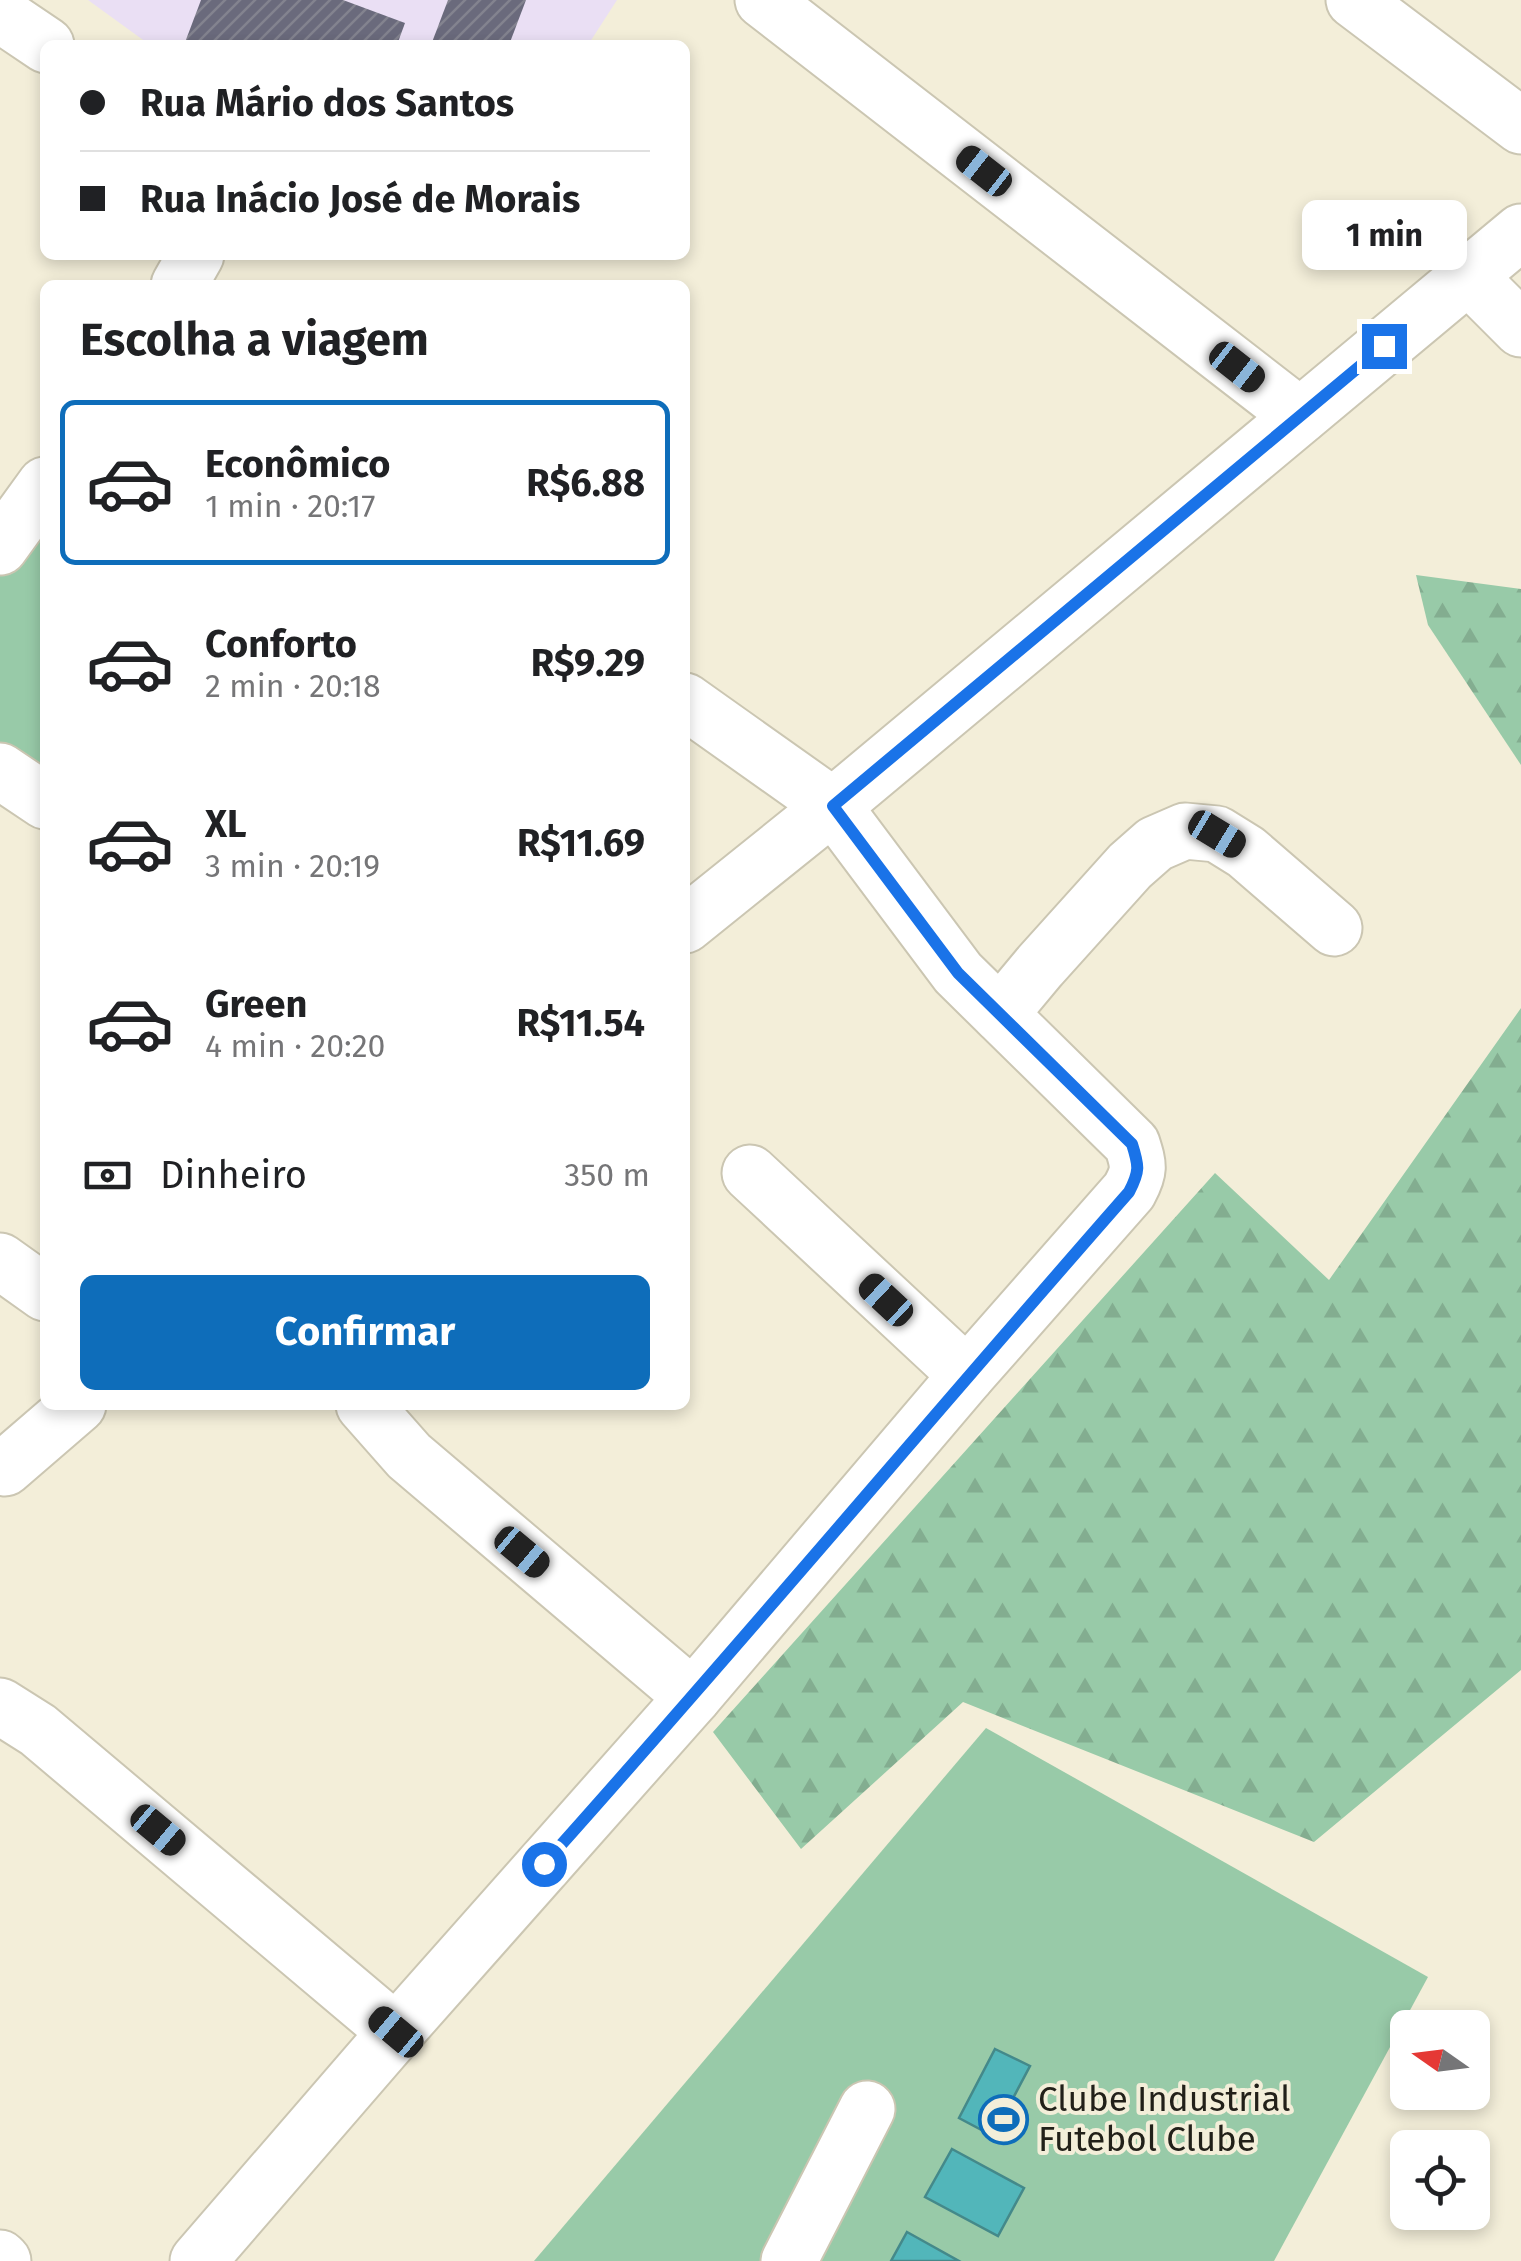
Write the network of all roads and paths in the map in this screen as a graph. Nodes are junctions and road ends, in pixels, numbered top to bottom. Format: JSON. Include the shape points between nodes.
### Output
{"nodes":[{"id":1,"x":763,"y":0,"type":"edge"},
{"id":2,"x":1354,"y":0,"type":"edge"},
{"id":3,"x":0,"y":14,"type":"edge"},
{"id":4,"x":40,"y":41,"type":"edge"},
{"id":5,"x":1521,"y":126,"type":"edge"},
{"id":6,"x":1521,"y":232,"type":"edge"},
{"id":7,"x":1468,"y":276,"type":"junction"},
{"id":8,"x":1521,"y":330,"type":"edge"},
{"id":9,"x":1300,"y":416,"type":"junction"},
{"id":10,"x":690,"y":705,"type":"edge"},
{"id":11,"x":0,"y":770,"type":"edge"},
{"id":12,"x":40,"y":798,"type":"edge"},
{"id":13,"x":833,"y":806,"type":"junction"},
{"id":14,"x":690,"y":921,"type":"edge"},
{"id":15,"x":1334,"y":928,"type":"dead end"},
{"id":16,"x":1000,"y":1014,"type":"junction"},
{"id":17,"x":750,"y":1173,"type":"dead end"},
{"id":18,"x":0,"y":1262,"type":"edge"},
{"id":19,"x":40,"y":1290,"type":"edge"},
{"id":20,"x":967,"y":1375,"type":"junction"},
{"id":21,"x":72,"y":1410,"type":"edge"},
{"id":22,"x":368,"y":1410,"type":"edge"},
{"id":23,"x":5,"y":1468,"type":"dead end"},
{"id":24,"x":693,"y":1698,"type":"junction"},
{"id":25,"x":0,"y":1706,"type":"edge"},
{"id":26,"x":396,"y":2032,"type":"junction"},
{"id":27,"x":867,"y":2110,"type":"dead end"},
{"id":28,"x":198,"y":2261,"type":"edge"},
{"id":29,"x":789,"y":2261,"type":"edge"}],
"edges":[{"from":1,"to":9,"type":"street"},
{"from":2,"to":5,"type":"street"},
{"from":3,"to":4,"type":"street"},
{"from":6,"to":7,"type":"street"},
{"from":7,"to":8,"type":"street"},
{"from":7,"to":9,"type":"street"},
{"from":9,"to":13,"type":"street"},
{"from":10,"to":13,"type":"street"},
{"from":11,"to":12,"type":"street"},
{"from":13,"to":14,"type":"street"},
{"from":13,"to":16,"type":"street","via":[[958,973]]},
{"from":15,"to":16,"type":"street","via":[[1246,852],[1217,834],[1185,831],[1155,844],[1130,866]]},
{"from":16,"to":20,"type":"street","via":[[1132,1144],[1139,1164],[1129,1192]]},
{"from":17,"to":20,"type":"street"},
{"from":18,"to":19,"type":"street"},
{"from":20,"to":24,"type":"street"},
{"from":21,"to":23,"type":"street"},
{"from":22,"to":24,"type":"street","via":[[409,1456]]},
{"from":24,"to":26,"type":"street"},
{"from":25,"to":26,"type":"street","via":[[38,1730]]},
{"from":26,"to":28,"type":"street"},
{"from":27,"to":29,"type":"street"}]}
